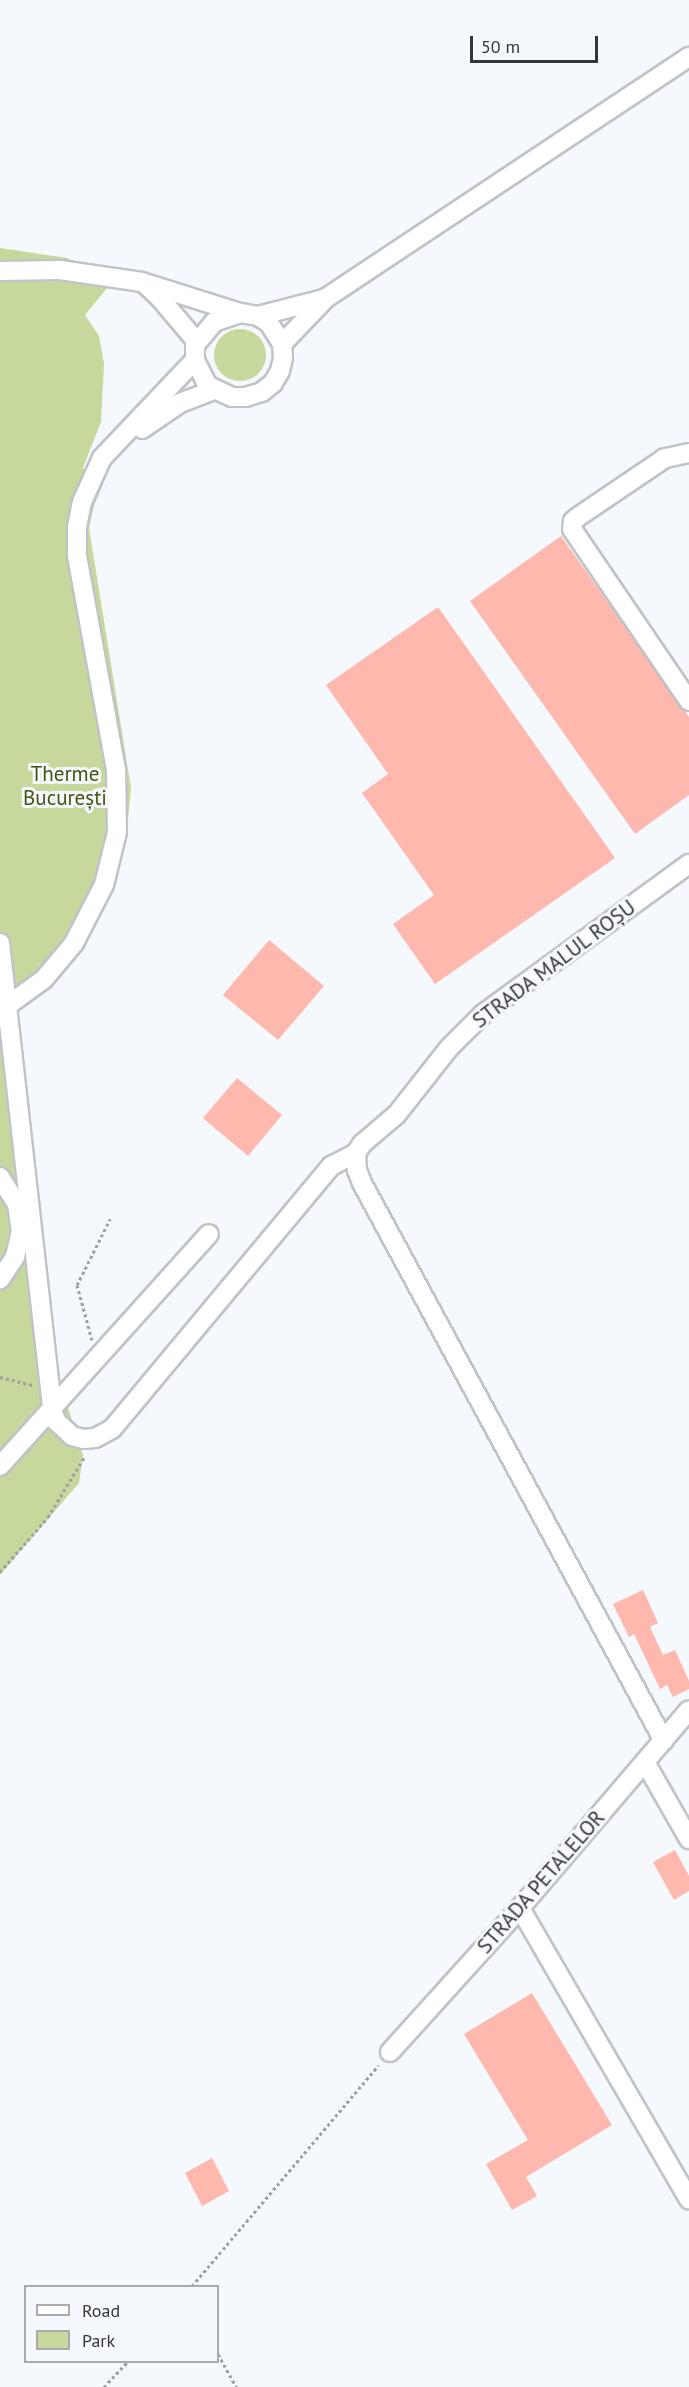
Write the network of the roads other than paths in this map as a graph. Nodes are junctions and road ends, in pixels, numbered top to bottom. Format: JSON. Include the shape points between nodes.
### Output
{"nodes":[{"id":1,"x":689,"y":57,"type":"edge"},
{"id":2,"x":0,"y":271,"type":"edge"},
{"id":3,"x":142,"y":282,"type":"junction"},
{"id":4,"x":326,"y":298,"type":"junction"},
{"id":5,"x":240,"y":313,"type":"junction"},
{"id":6,"x":258,"y":316,"type":"junction"},
{"id":7,"x":282,"y":344,"type":"junction"},
{"id":8,"x":196,"y":351,"type":"junction"},
{"id":9,"x":214,"y":390,"type":"junction"},
{"id":10,"x":689,"y":453,"type":"edge"},
{"id":11,"x":102,"y":458,"type":"junction"},
{"id":12,"x":689,"y":701,"type":"edge"},
{"id":13,"x":689,"y":864,"type":"edge"},
{"id":14,"x":0,"y":943,"type":"edge"},
{"id":15,"x":4,"y":1009,"type":"edge"},
{"id":16,"x":0,"y":1023,"type":"edge"},
{"id":17,"x":356,"y":1153,"type":"junction"},
{"id":18,"x":0,"y":1177,"type":"edge"},
{"id":19,"x":209,"y":1234,"type":"dead end"},
{"id":20,"x":0,"y":1279,"type":"edge"},
{"id":21,"x":52,"y":1409,"type":"junction"},
{"id":22,"x":0,"y":1466,"type":"edge"},
{"id":23,"x":689,"y":1710,"type":"edge"},
{"id":24,"x":663,"y":1741,"type":"junction"},
{"id":25,"x":645,"y":1762,"type":"junction"},
{"id":26,"x":689,"y":1839,"type":"edge"},
{"id":27,"x":520,"y":1908,"type":"junction"},
{"id":28,"x":390,"y":2052,"type":"road end"},
{"id":29,"x":689,"y":2199,"type":"edge"}],
"edges":[{"from":1,"to":4,"type":"street"},
{"from":2,"to":3,"type":"street","via":[[60,270]]},
{"from":3,"to":5,"type":"street"},
{"from":3,"to":8,"type":"street","via":[[159,297]]},
{"from":4,"to":6,"type":"street"},
{"from":4,"to":7,"type":"street"},
{"from":5,"to":6,"type":"street"},
{"from":5,"to":8,"type":"street","via":[[214,322]]},
{"from":6,"to":7,"type":"street","via":[[277,332]]},
{"from":7,"to":9,"type":"street","via":[[284,358],[280,371],[262,392],[232,397]]},
{"from":8,"to":9,"type":"street","via":[[201,375]]},
{"from":8,"to":11,"type":"street"},
{"from":9,"to":11,"type":"street","via":[[158,416]]},
{"from":10,"to":12,"type":"street","via":[[665,458],[573,520],[572,529]]},
{"from":11,"to":15,"type":"street","via":[[82,502],[76,542],[116,770],[118,819],[114,851],[97,901],[74,943],[44,979]]},
{"from":13,"to":17,"type":"street","name":"STRADA MALUL ROȘU","via":[[483,1014],[449,1048],[397,1114]]},
{"from":14,"to":15,"type":"street"},
{"from":15,"to":16,"type":"street"},
{"from":15,"to":21,"type":"street"},
{"from":17,"to":21,"type":"street","name":"STRADA MALUL ROȘU","via":[[331,1166],[112,1429],[84,1440],[72,1436],[56,1421]]},
{"from":17,"to":24,"type":"street","via":[[362,1184]]},
{"from":18,"to":20,"type":"street","via":[[17,1204],[21,1231],[15,1257]]},
{"from":19,"to":21,"type":"street"},
{"from":21,"to":22,"type":"street"},
{"from":23,"to":24,"type":"street","name":"STRADA PETALELOR"},
{"from":24,"to":25,"type":"street","name":"STRADA PETALELOR"},
{"from":25,"to":26,"type":"street"},
{"from":25,"to":27,"type":"street","name":"STRADA PETALELOR"},
{"from":27,"to":28,"type":"street","name":"STRADA PETALELOR"},
{"from":27,"to":29,"type":"street"}]}
